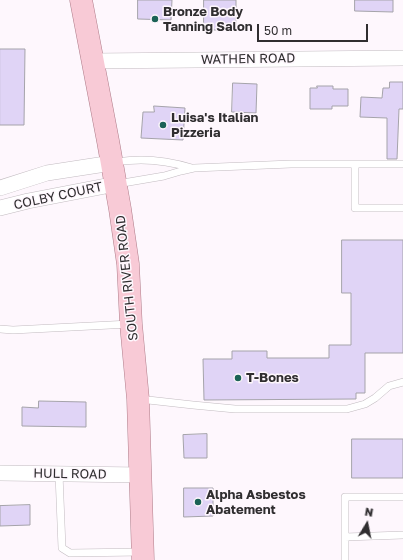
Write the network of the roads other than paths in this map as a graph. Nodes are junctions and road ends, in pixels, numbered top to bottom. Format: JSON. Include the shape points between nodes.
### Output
{"nodes":[{"id":1,"x":81,"y":0,"type":"edge"},
{"id":2,"x":403,"y":58,"type":"edge"},
{"id":3,"x":93,"y":61,"type":"junction"},
{"id":4,"x":112,"y":163,"type":"junction"},
{"id":5,"x":355,"y":164,"type":"junction"},
{"id":6,"x":403,"y":164,"type":"edge"},
{"id":7,"x":194,"y":168,"type":"junction"},
{"id":8,"x":116,"y":184,"type":"junction"},
{"id":9,"x":0,"y":188,"type":"edge"},
{"id":10,"x":0,"y":208,"type":"edge"},
{"id":11,"x":403,"y":208,"type":"edge"},
{"id":12,"x":131,"y":324,"type":"junction"},
{"id":13,"x":0,"y":329,"type":"edge"},
{"id":14,"x":403,"y":382,"type":"edge"},
{"id":15,"x":138,"y":399,"type":"junction"},
{"id":16,"x":0,"y":473,"type":"edge"},
{"id":17,"x":59,"y":474,"type":"junction"},
{"id":18,"x":141,"y":475,"type":"junction"},
{"id":19,"x":403,"y":497,"type":"edge"},
{"id":20,"x":403,"y":535,"type":"edge"},
{"id":21,"x":345,"y":537,"type":"junction"},
{"id":22,"x":143,"y":556,"type":"edge"},
{"id":23,"x":345,"y":560,"type":"edge"}],
"edges":[{"from":1,"to":3,"type":"main road","name":"SOUTH RIVER ROAD"},
{"from":2,"to":3,"type":"street","name":"WATHEN ROAD"},
{"from":3,"to":4,"type":"main road","name":"SOUTH RIVER ROAD"},
{"from":4,"to":7,"type":"lane","via":[[140,160]]},
{"from":4,"to":8,"type":"main road","name":"SOUTH RIVER ROAD"},
{"from":4,"to":9,"type":"street","name":"COLBY COURT","via":[[46,173]]},
{"from":5,"to":6,"type":"lane"},
{"from":5,"to":7,"type":"lane"},
{"from":5,"to":11,"type":"lane","via":[[355,208]]},
{"from":7,"to":8,"type":"lane"},
{"from":8,"to":10,"type":"street","name":"COLBY COURT"},
{"from":8,"to":12,"type":"main road","name":"SOUTH RIVER ROAD","via":[[128,264]]},
{"from":12,"to":13,"type":"lane"},
{"from":12,"to":15,"type":"main road","name":"SOUTH RIVER ROAD"},
{"from":14,"to":15,"type":"lane","via":[[389,386],[365,404],[347,409],[236,409]]},
{"from":15,"to":18,"type":"main road","name":"SOUTH RIVER ROAD"},
{"from":16,"to":17,"type":"street","name":"HULL ROAD"},
{"from":17,"to":18,"type":"street","name":"HULL ROAD"},
{"from":17,"to":22,"type":"lane","via":[[62,548],[70,553]]},
{"from":18,"to":22,"type":"main road","name":"SOUTH RIVER ROAD"},
{"from":19,"to":21,"type":"lane","via":[[345,497]]},
{"from":20,"to":21,"type":"lane"},
{"from":21,"to":23,"type":"lane"}]}
